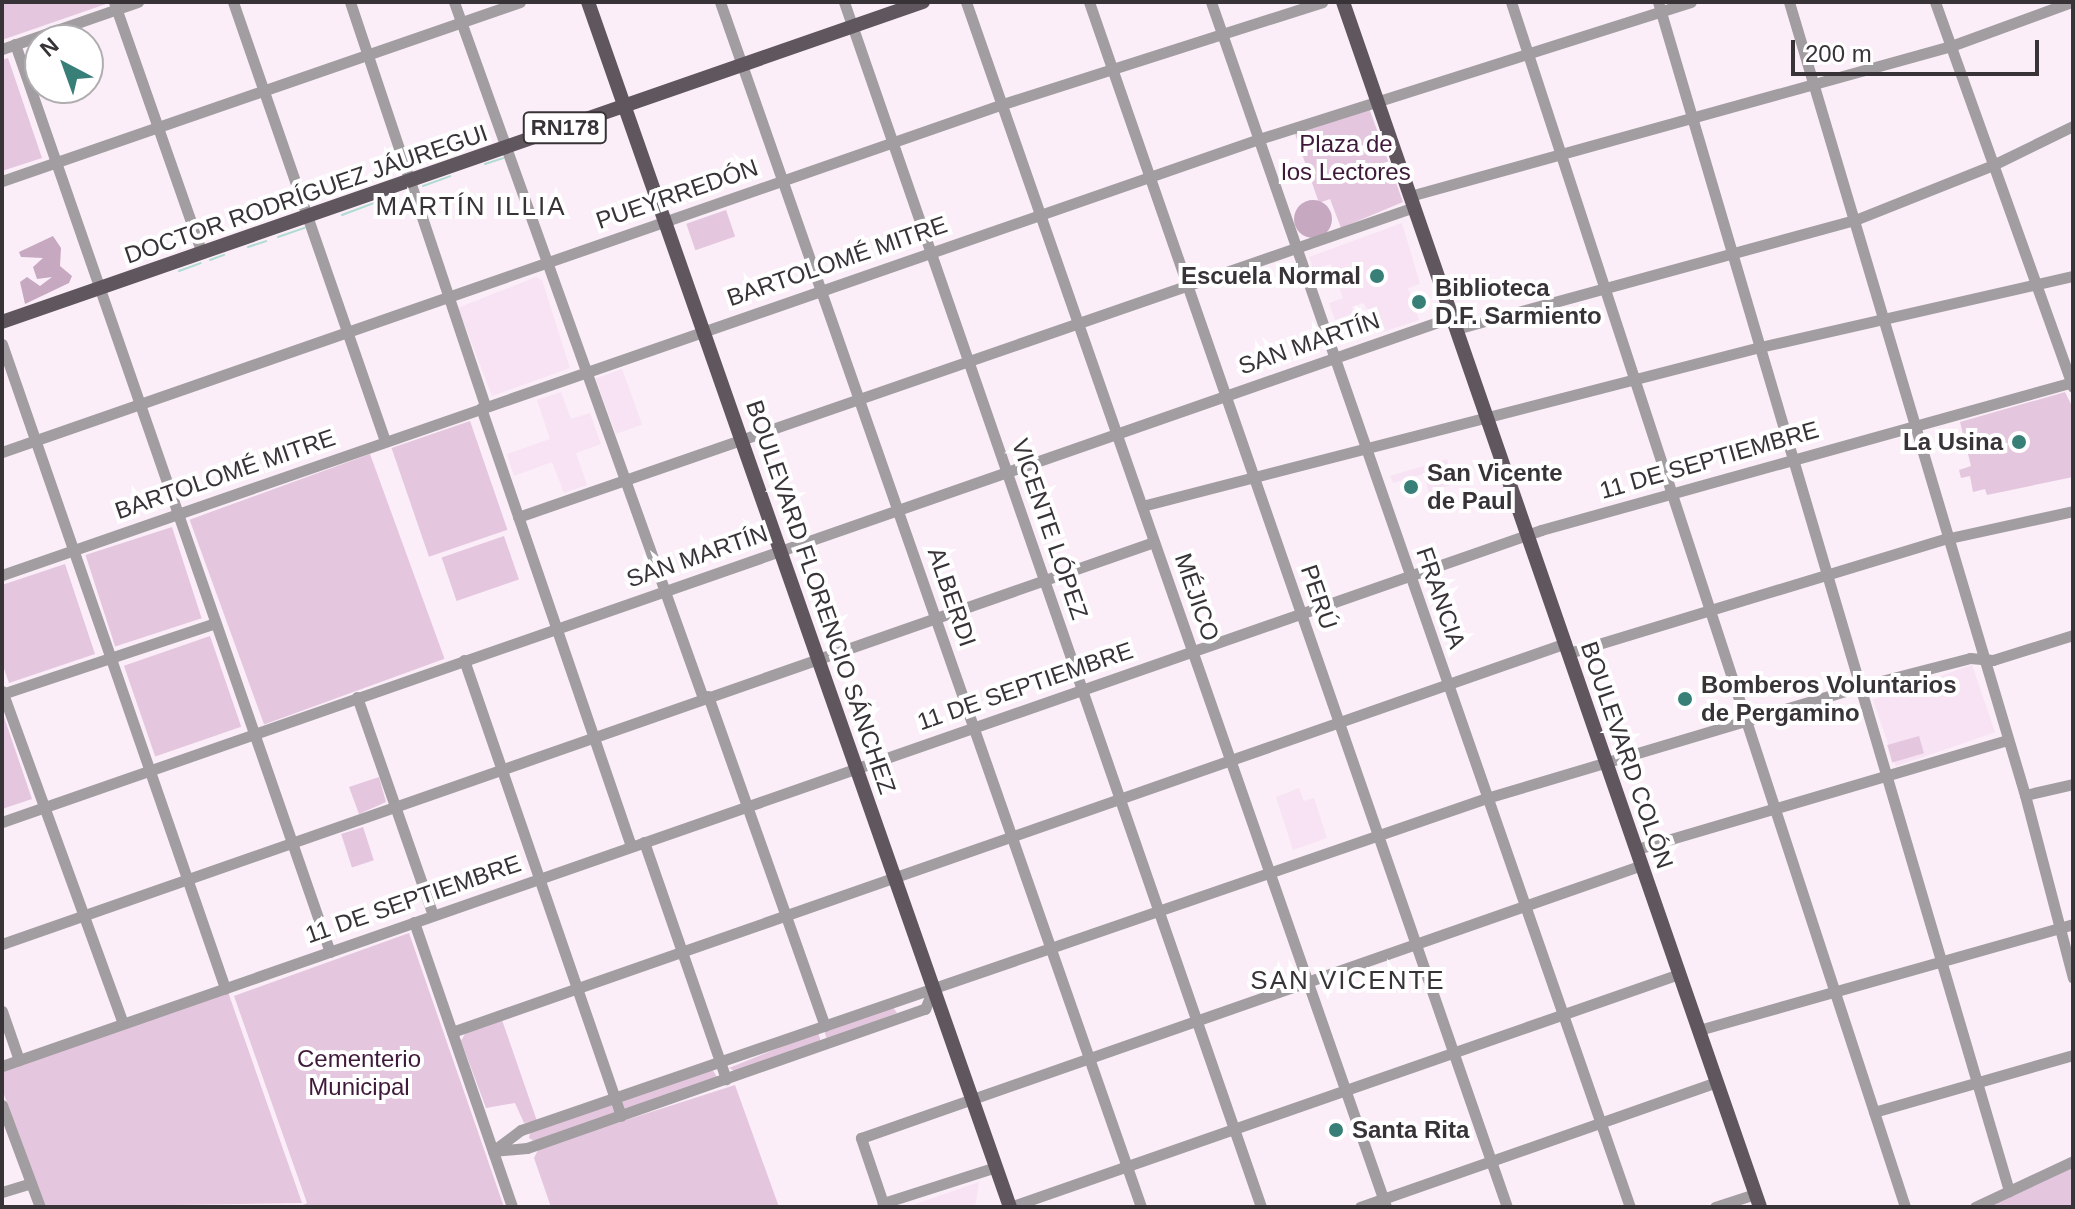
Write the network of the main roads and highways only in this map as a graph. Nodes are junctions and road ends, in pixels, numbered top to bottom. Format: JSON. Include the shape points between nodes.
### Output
{"nodes":[{"id":1,"x":588,"y":2,"type":"edge"},
{"id":2,"x":923,"y":2,"type":"edge"},
{"id":3,"x":1343,"y":2,"type":"edge"},
{"id":4,"x":625,"y":108,"type":"junction"},
{"id":5,"x":2,"y":322,"type":"edge"},
{"id":6,"x":1757,"y":1200,"type":"edge"},
{"id":7,"x":1010,"y":1207,"type":"edge"}],
"edges":[{"from":1,"to":4,"type":"main road","name":"BOULEVARD FLORENCIO SÁNCHEZ"},
{"from":2,"to":4,"type":"main road","number":"RN178"},
{"from":3,"to":6,"type":"main road","name":"BOULEVARD COLÓN"},
{"from":4,"to":5,"type":"main road","name":"DOCTOR RODRÍGUEZ JÁUREGUI","number":"RN178"},
{"from":4,"to":7,"type":"main road","name":"BOULEVARD FLORENCIO SÁNCHEZ"}]}
